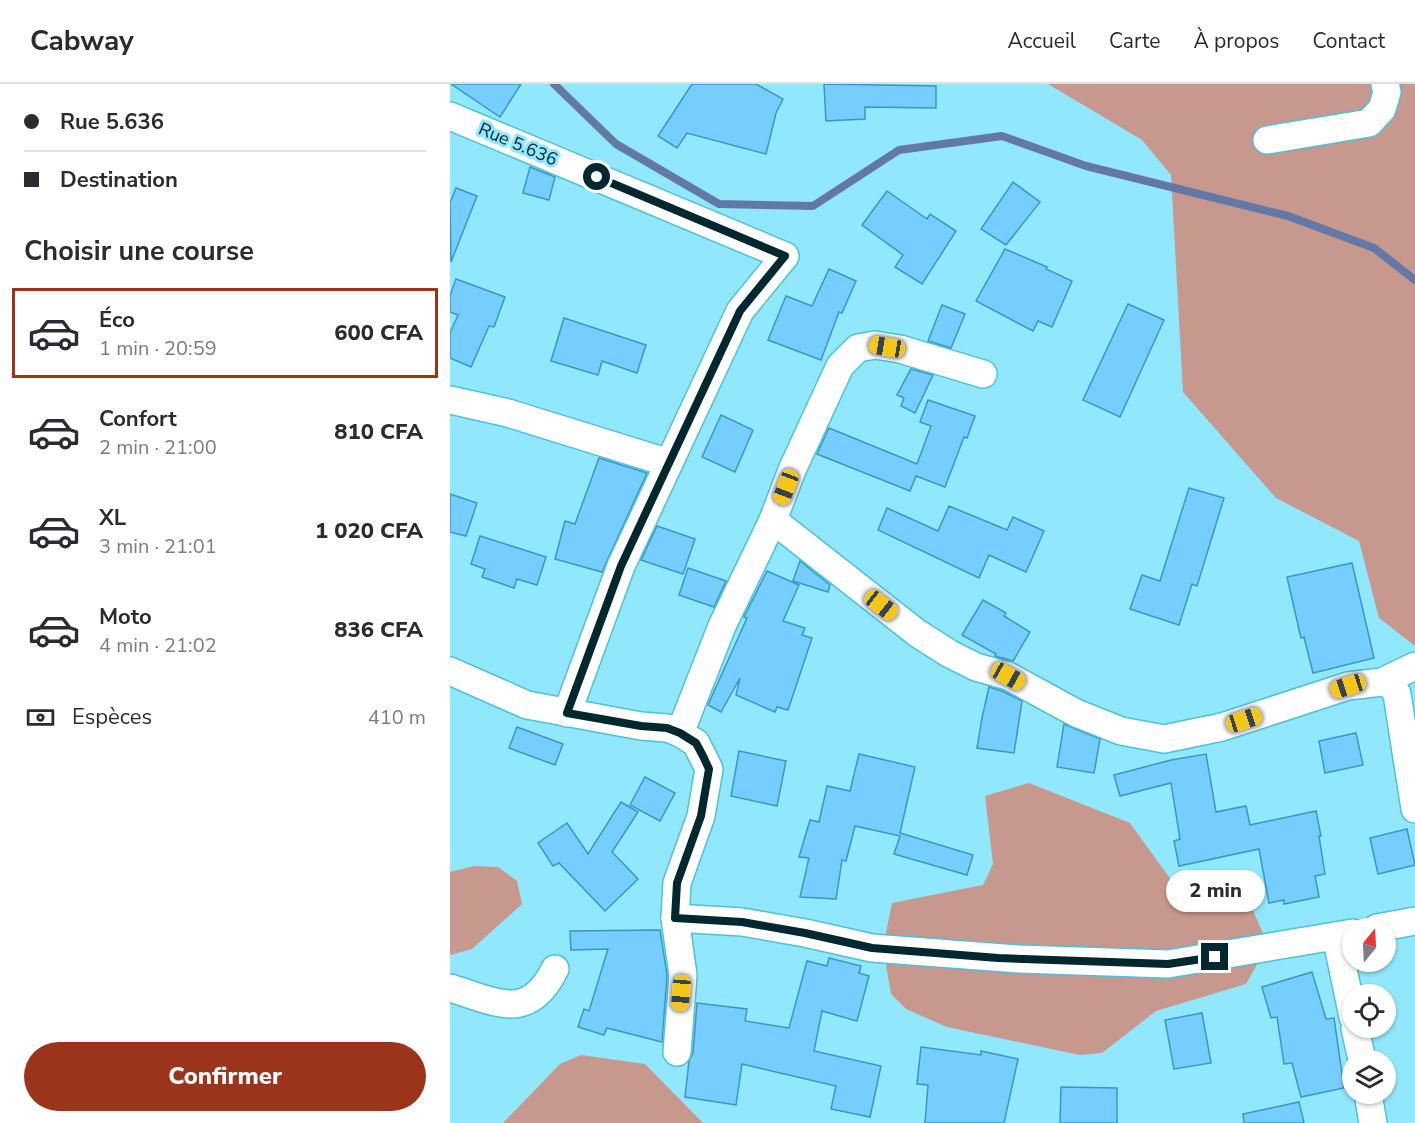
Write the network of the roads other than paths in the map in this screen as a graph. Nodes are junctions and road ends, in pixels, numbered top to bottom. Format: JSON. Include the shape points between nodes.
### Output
{"nodes":[{"id":1,"x":1385,"y":84,"type":"edge"},
{"id":2,"x":450,"y":116,"type":"edge"},
{"id":3,"x":1267,"y":140,"type":"dead end"},
{"id":4,"x":983,"y":374,"type":"dead end"},
{"id":5,"x":450,"y":400,"type":"edge"},
{"id":6,"x":669,"y":463,"type":"junction"},
{"id":7,"x":773,"y":520,"type":"junction"},
{"id":8,"x":1415,"y":666,"type":"edge"},
{"id":9,"x":450,"y":671,"type":"edge"},
{"id":10,"x":1382,"y":682,"type":"junction"},
{"id":11,"x":567,"y":713,"type":"junction"},
{"id":12,"x":680,"y":733,"type":"junction"},
{"id":13,"x":1415,"y":809,"type":"edge"},
{"id":14,"x":675,"y":918,"type":"junction"},
{"id":15,"x":1415,"y":921,"type":"edge"},
{"id":16,"x":1396,"y":924,"type":"edge"},
{"id":17,"x":1342,"y":935,"type":"edge"},
{"id":18,"x":555,"y":969,"type":"dead end"},
{"id":19,"x":450,"y":988,"type":"edge"},
{"id":20,"x":677,"y":1052,"type":"dead end"},
{"id":21,"x":1370,"y":1104,"type":"edge"},
{"id":22,"x":1373,"y":1123,"type":"edge"}],
"edges":[{"from":1,"to":3,"type":"street","via":[[1382,109],[1369,123]]},
{"from":2,"to":6,"type":"street","name":"Rue 5.636","via":[[785,256],[740,311]]},
{"from":4,"to":7,"type":"street","via":[[900,349],[875,345],[858,348],[840,366]]},
{"from":5,"to":6,"type":"street","via":[[508,413]]},
{"from":6,"to":11,"type":"street","via":[[621,566]]},
{"from":7,"to":10,"type":"street","via":[[917,633],[951,654],[976,667],[1008,676],[1076,713],[1121,730],[1164,739],[1222,727],[1348,686]]},
{"from":7,"to":12,"type":"street","via":[[722,626]]},
{"from":8,"to":10,"type":"street"},
{"from":9,"to":11,"type":"street","via":[[526,705]]},
{"from":10,"to":13,"type":"street","via":[[1398,694]]},
{"from":11,"to":12,"type":"street"},
{"from":12,"to":14,"type":"street","via":[[696,743],[709,769],[701,816],[677,883]]},
{"from":14,"to":17,"type":"street","via":[[742,922],[872,948],[1019,959],[1168,964]]},
{"from":14,"to":20,"type":"street","via":[[683,975]]},
{"from":15,"to":16,"type":"street"},
{"from":18,"to":19,"type":"street","via":[[548,983],[522,1004],[506,1005]]},
{"from":21,"to":22,"type":"street"}]}
